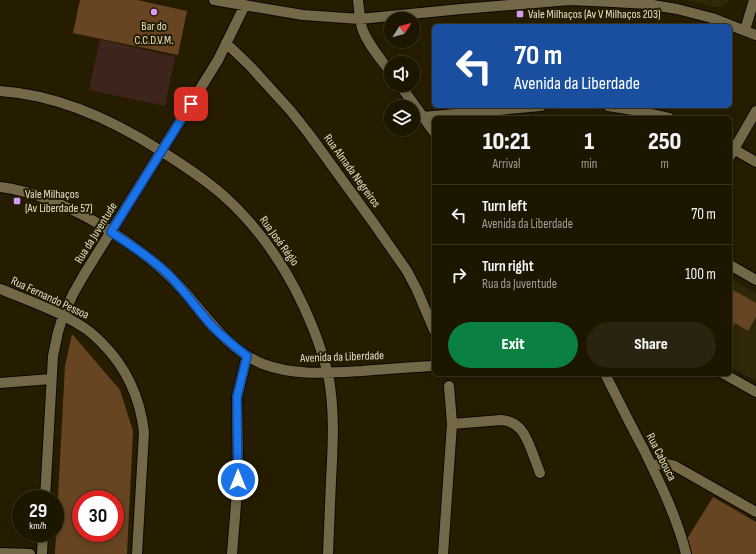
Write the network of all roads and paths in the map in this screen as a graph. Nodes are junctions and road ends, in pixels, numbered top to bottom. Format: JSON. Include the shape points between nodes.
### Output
{"nodes":[{"id":1,"x":214,"y":0,"type":"edge"},
{"id":2,"x":358,"y":0,"type":"edge"},
{"id":3,"x":570,"y":0,"type":"edge"},
{"id":4,"x":754,"y":0,"type":"edge"},
{"id":5,"x":460,"y":4,"type":"edge"},
{"id":6,"x":245,"y":5,"type":"junction"},
{"id":7,"x":360,"y":19,"type":"junction"},
{"id":8,"x":728,"y":24,"type":"edge"},
{"id":9,"x":732,"y":25,"type":"edge"},
{"id":10,"x":745,"y":30,"type":"junction"},
{"id":11,"x":756,"y":35,"type":"edge"},
{"id":12,"x":226,"y":43,"type":"junction"},
{"id":13,"x":384,"y":63,"type":"edge"},
{"id":14,"x":0,"y":91,"type":"edge"},
{"id":15,"x":405,"y":92,"type":"edge"},
{"id":16,"x":519,"y":108,"type":"edge"},
{"id":17,"x":620,"y":108,"type":"edge"},
{"id":18,"x":756,"y":111,"type":"edge"},
{"id":19,"x":432,"y":116,"type":"edge"},
{"id":20,"x":434,"y":116,"type":"edge"},
{"id":21,"x":660,"y":116,"type":"edge"},
{"id":22,"x":423,"y":117,"type":"junction"},
{"id":23,"x":432,"y":129,"type":"edge"},
{"id":24,"x":732,"y":149,"type":"edge"},
{"id":25,"x":732,"y":151,"type":"edge"},
{"id":26,"x":161,"y":152,"type":"junction"},
{"id":27,"x":756,"y":162,"type":"edge"},
{"id":28,"x":0,"y":187,"type":"edge"},
{"id":29,"x":111,"y":232,"type":"junction"},
{"id":30,"x":732,"y":266,"type":"edge"},
{"id":31,"x":756,"y":280,"type":"edge"},
{"id":32,"x":0,"y":289,"type":"edge"},
{"id":33,"x":63,"y":316,"type":"junction"},
{"id":34,"x":432,"y":325,"type":"edge"},
{"id":35,"x":247,"y":356,"type":"junction"},
{"id":36,"x":432,"y":366,"type":"edge"},
{"id":37,"x":327,"y":373,"type":"junction"},
{"id":38,"x":606,"y":376,"type":"edge"},
{"id":39,"x":728,"y":376,"type":"edge"},
{"id":40,"x":51,"y":379,"type":"junction"},
{"id":41,"x":0,"y":383,"type":"edge"},
{"id":42,"x":449,"y":386,"type":"dead end"},
{"id":43,"x":756,"y":392,"type":"edge"},
{"id":44,"x":452,"y":424,"type":"junction"},
{"id":45,"x":651,"y":465,"type":"junction"},
{"id":46,"x":540,"y":473,"type":"dead end"},
{"id":47,"x":45,"y":490,"type":"edge"},
{"id":48,"x":756,"y":512,"type":"edge"},
{"id":49,"x":43,"y":542,"type":"edge"},
{"id":50,"x":0,"y":553,"type":"edge"},
{"id":51,"x":30,"y":554,"type":"edge"},
{"id":52,"x":42,"y":554,"type":"edge"},
{"id":53,"x":137,"y":554,"type":"edge"},
{"id":54,"x":232,"y":554,"type":"edge"},
{"id":55,"x":328,"y":554,"type":"edge"},
{"id":56,"x":443,"y":554,"type":"edge"},
{"id":57,"x":686,"y":554,"type":"edge"}],
"edges":[{"from":1,"to":6,"type":"street"},
{"from":2,"to":7,"type":"street"},
{"from":3,"to":5,"type":"street"},
{"from":3,"to":8,"type":"street","via":[[647,4],[677,9]]},
{"from":4,"to":10,"type":"street"},
{"from":5,"to":7,"type":"street"},
{"from":6,"to":7,"type":"street","via":[[303,15]]},
{"from":6,"to":12,"type":"street","name":"Rua da Juventude"},
{"from":7,"to":13,"type":"street","via":[[368,41]]},
{"from":9,"to":10,"type":"street"},
{"from":10,"to":11,"type":"street"},
{"from":12,"to":26,"type":"street","name":"Rua da Juventude"},
{"from":12,"to":34,"type":"street","name":"Rua Almada Negreiros","via":[[249,65],[309,134],[407,270]]},
{"from":14,"to":26,"type":"street","name":"Rua José Régio","via":[[36,96],[90,113],[142,139]]},
{"from":15,"to":22,"type":"street"},
{"from":16,"to":20,"type":"street"},
{"from":17,"to":21,"type":"street"},
{"from":18,"to":24,"type":"street"},
{"from":19,"to":22,"type":"street"},
{"from":22,"to":23,"type":"street"},
{"from":25,"to":27,"type":"street"},
{"from":26,"to":29,"type":"street","name":"Rua da Juventude"},
{"from":26,"to":37,"type":"street","name":"Rua José Régio","via":[[224,196],[244,215],[269,246],[290,277],[306,311]]},
{"from":28,"to":29,"type":"street","name":"Avenida da Liberdade","via":[[20,190],[71,209]]},
{"from":29,"to":33,"type":"street","name":"Rua da Juventude"},
{"from":29,"to":35,"type":"street","name":"Avenida da Liberdade","via":[[167,274],[212,326]]},
{"from":30,"to":31,"type":"street"},
{"from":32,"to":33,"type":"street","name":"Rua Fernando Pessoa"},
{"from":33,"to":40,"type":"street","name":"Rua da Juventude","via":[[53,356]]},
{"from":33,"to":53,"type":"street","name":"Rua Fernando Pessoa","via":[[84,327],[108,349],[132,387],[138,403],[144,432]]},
{"from":35,"to":37,"type":"street","name":"Avenida da Liberdade","via":[[278,369]]},
{"from":35,"to":54,"type":"street","via":[[237,397],[238,480]]},
{"from":36,"to":37,"type":"street","name":"Avenida da Liberdade"},
{"from":37,"to":55,"type":"street","name":"Rua José Régio","via":[[333,420]]},
{"from":38,"to":45,"type":"street","name":"Rua Cabouca"},
{"from":39,"to":43,"type":"street"},
{"from":40,"to":41,"type":"street"},
{"from":40,"to":47,"type":"street","name":"Rua da Juventude"},
{"from":42,"to":44,"type":"street"},
{"from":44,"to":46,"type":"street","via":[[501,420],[514,423],[525,435]]},
{"from":44,"to":56,"type":"street"},
{"from":45,"to":48,"type":"street","via":[[675,466]]},
{"from":45,"to":57,"type":"street","name":"Rua Cabouca","via":[[675,516]]},
{"from":49,"to":52,"type":"street"},
{"from":50,"to":51,"type":"street"}]}
